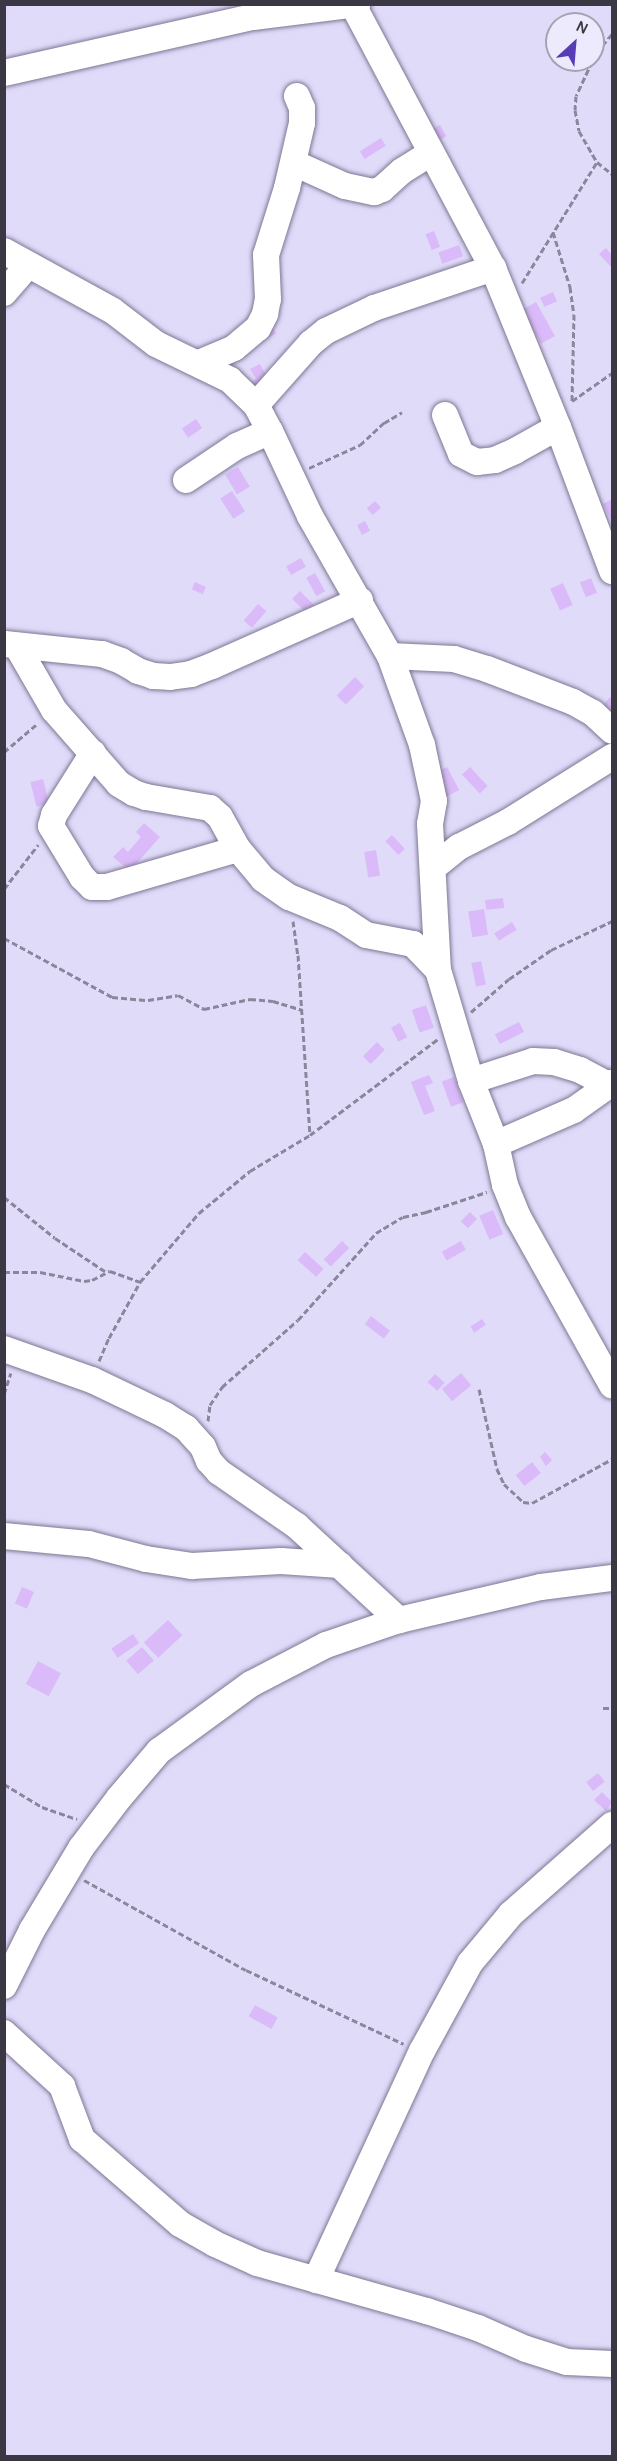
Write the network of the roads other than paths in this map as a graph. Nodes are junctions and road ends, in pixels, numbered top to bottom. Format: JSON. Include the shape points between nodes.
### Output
{"nodes":[{"id":1,"x":355,"y":5,"type":"edge"},
{"id":2,"x":4,"y":73,"type":"edge"},
{"id":3,"x":297,"y":96,"type":"dead end"},
{"id":4,"x":431,"y":153,"type":"junction"},
{"id":5,"x":294,"y":163,"type":"junction"},
{"id":6,"x":4,"y":251,"type":"edge"},
{"id":7,"x":28,"y":265,"type":"junction"},
{"id":8,"x":493,"y":268,"type":"junction"},
{"id":9,"x":4,"y":293,"type":"edge"},
{"id":10,"x":199,"y":363,"type":"junction"},
{"id":11,"x":256,"y":405,"type":"junction"},
{"id":12,"x":561,"y":414,"type":"junction"},
{"id":13,"x":445,"y":415,"type":"dead end"},
{"id":14,"x":270,"y":431,"type":"junction"},
{"id":15,"x":186,"y":480,"type":"dead end"},
{"id":16,"x":612,"y":571,"type":"edge"},
{"id":17,"x":360,"y":600,"type":"junction"},
{"id":18,"x":11,"y":645,"type":"edge"},
{"id":19,"x":390,"y":656,"type":"junction"},
{"id":20,"x":612,"y":730,"type":"edge"},
{"id":21,"x":93,"y":753,"type":"junction"},
{"id":22,"x":612,"y":757,"type":"edge"},
{"id":23,"x":238,"y":849,"type":"junction"},
{"id":24,"x":434,"y":867,"type":"junction"},
{"id":25,"x":438,"y":970,"type":"junction"},
{"id":26,"x":471,"y":1081,"type":"junction"},
{"id":27,"x":610,"y":1084,"type":"edge"},
{"id":28,"x":496,"y":1144,"type":"junction"},
{"id":29,"x":4,"y":1349,"type":"edge"},
{"id":30,"x":612,"y":1385,"type":"edge"},
{"id":31,"x":4,"y":1536,"type":"edge"},
{"id":32,"x":340,"y":1565,"type":"junction"},
{"id":33,"x":612,"y":1578,"type":"edge"},
{"id":34,"x":399,"y":1620,"type":"junction"},
{"id":35,"x":612,"y":1825,"type":"edge"},
{"id":36,"x":4,"y":1986,"type":"edge"},
{"id":37,"x":4,"y":2033,"type":"edge"},
{"id":38,"x":316,"y":2280,"type":"junction"},
{"id":39,"x":612,"y":2364,"type":"edge"}],
"edges":[{"from":1,"to":2,"type":"street","via":[[253,17]]},
{"from":1,"to":4,"type":"street"},
{"from":3,"to":5,"type":"street","via":[[302,123]]},
{"from":4,"to":5,"type":"street","via":[[374,192],[345,186]]},
{"from":4,"to":8,"type":"street"},
{"from":5,"to":10,"type":"street","via":[[266,255],[268,299],[263,320],[234,348]]},
{"from":6,"to":7,"type":"street"},
{"from":7,"to":9,"type":"street"},
{"from":7,"to":10,"type":"street","via":[[113,311],[156,344]]},
{"from":8,"to":11,"type":"street","via":[[374,308],[326,331]]},
{"from":8,"to":12,"type":"street"},
{"from":10,"to":11,"type":"street","via":[[230,380]]},
{"from":11,"to":14,"type":"street"},
{"from":12,"to":13,"type":"street","via":[[515,451],[495,460],[477,462],[461,454]]},
{"from":12,"to":16,"type":"street"},
{"from":14,"to":15,"type":"street","via":[[237,446]]},
{"from":14,"to":17,"type":"street","via":[[310,516]]},
{"from":17,"to":18,"type":"street","via":[[191,674],[153,676],[102,654]]},
{"from":17,"to":19,"type":"street"},
{"from":18,"to":21,"type":"street","via":[[54,710]]},
{"from":19,"to":20,"type":"street","via":[[454,659],[487,669],[573,702]]},
{"from":19,"to":24,"type":"street","via":[[432,783]]},
{"from":21,"to":23,"type":"street","via":[[119,784],[134,793],[210,808],[225,823]]},
{"from":21,"to":23,"type":"street","via":[[54,815],[51,830],[85,880],[96,888]]},
{"from":22,"to":24,"type":"street","via":[[516,817],[459,847]]},
{"from":23,"to":25,"type":"street","via":[[263,879],[289,897],[327,912],[366,935],[413,944]]},
{"from":24,"to":25,"type":"street"},
{"from":25,"to":26,"type":"street"},
{"from":26,"to":27,"type":"street","via":[[532,1061],[554,1062]]},
{"from":26,"to":28,"type":"street"},
{"from":27,"to":28,"type":"street","via":[[574,1110]]},
{"from":28,"to":30,"type":"street","via":[[505,1185],[530,1239]]},
{"from":29,"to":32,"type":"street","via":[[92,1380],[186,1428],[219,1472],[297,1526]]},
{"from":31,"to":32,"type":"street","via":[[89,1544],[192,1566],[281,1562]]},
{"from":32,"to":34,"type":"street"},
{"from":33,"to":34,"type":"street","via":[[540,1587]]},
{"from":34,"to":36,"type":"street","via":[[326,1645],[287,1664],[251,1684],[159,1751],[119,1798],[67,1871]]},
{"from":35,"to":38,"type":"street","via":[[548,1880],[470,1963],[422,2051]]},
{"from":37,"to":38,"type":"street","via":[[62,2086],[82,2139],[180,2224],[257,2263]]},
{"from":38,"to":39,"type":"street","via":[[427,2311],[567,2362]]}]}
